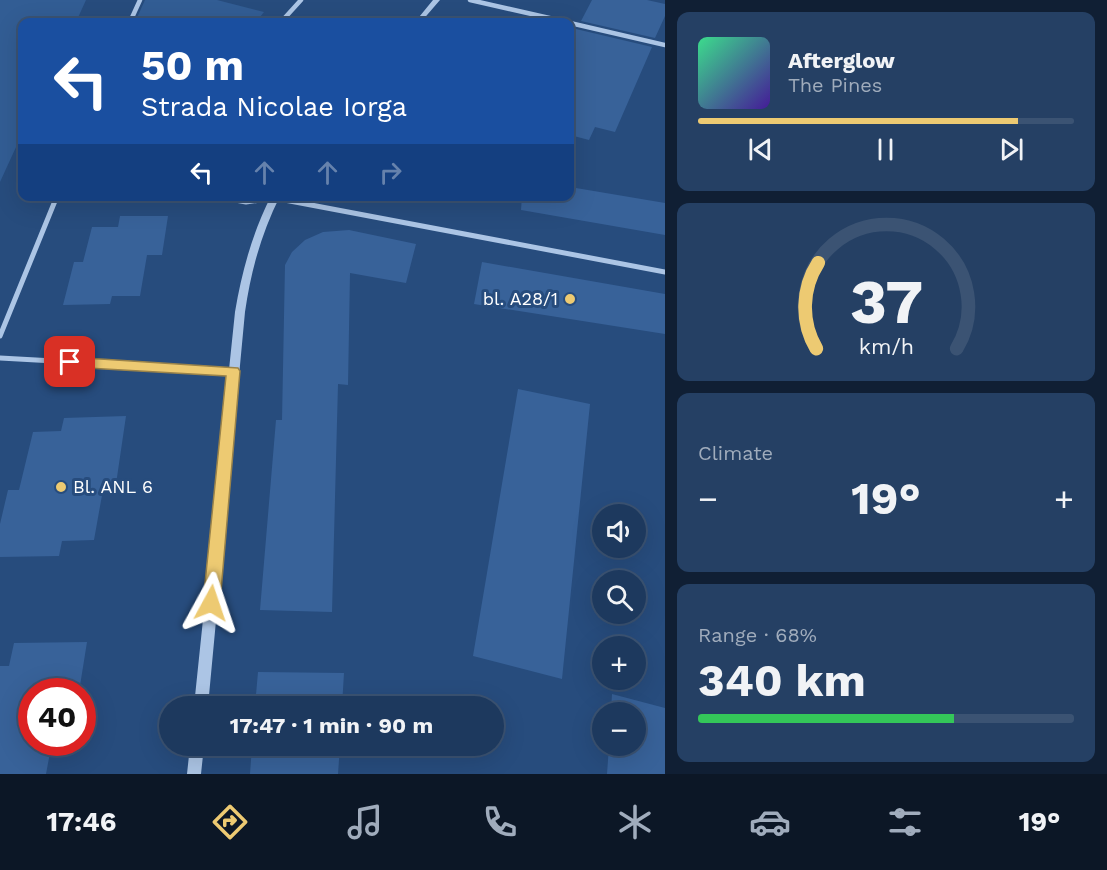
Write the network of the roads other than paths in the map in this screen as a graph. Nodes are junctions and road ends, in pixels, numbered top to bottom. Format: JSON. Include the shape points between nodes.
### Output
{"nodes":[{"id":1,"x":140,"y":0,"type":"edge"},
{"id":2,"x":300,"y":0,"type":"edge"},
{"id":3,"x":437,"y":0,"type":"edge"},
{"id":4,"x":470,"y":0,"type":"edge"},
{"id":5,"x":132,"y":18,"type":"edge"},
{"id":6,"x":284,"y":18,"type":"edge"},
{"id":7,"x":421,"y":18,"type":"edge"},
{"id":8,"x":547,"y":18,"type":"edge"},
{"id":9,"x":574,"y":24,"type":"edge"},
{"id":10,"x":664,"y":45,"type":"edge"},
{"id":11,"x":55,"y":201,"type":"edge"},
{"id":12,"x":273,"y":201,"type":"edge"},
{"id":13,"x":296,"y":201,"type":"edge"},
{"id":14,"x":664,"y":272,"type":"edge"},
{"id":15,"x":0,"y":336,"type":"edge"},
{"id":16,"x":0,"y":358,"type":"edge"},
{"id":17,"x":234,"y":371,"type":"junction"},
{"id":18,"x":202,"y":696,"type":"edge"},
{"id":19,"x":196,"y":756,"type":"edge"},
{"id":20,"x":194,"y":774,"type":"edge"}],
"edges":[{"from":1,"to":5,"type":"street"},
{"from":2,"to":6,"type":"street"},
{"from":3,"to":7,"type":"street"},
{"from":4,"to":8,"type":"street"},
{"from":9,"to":10,"type":"street"},
{"from":11,"to":15,"type":"street"},
{"from":12,"to":17,"type":"street","via":[[256,236],[246,274]]},
{"from":13,"to":14,"type":"street"},
{"from":16,"to":17,"type":"street"},
{"from":17,"to":18,"type":"street"},
{"from":19,"to":20,"type":"street"}]}
